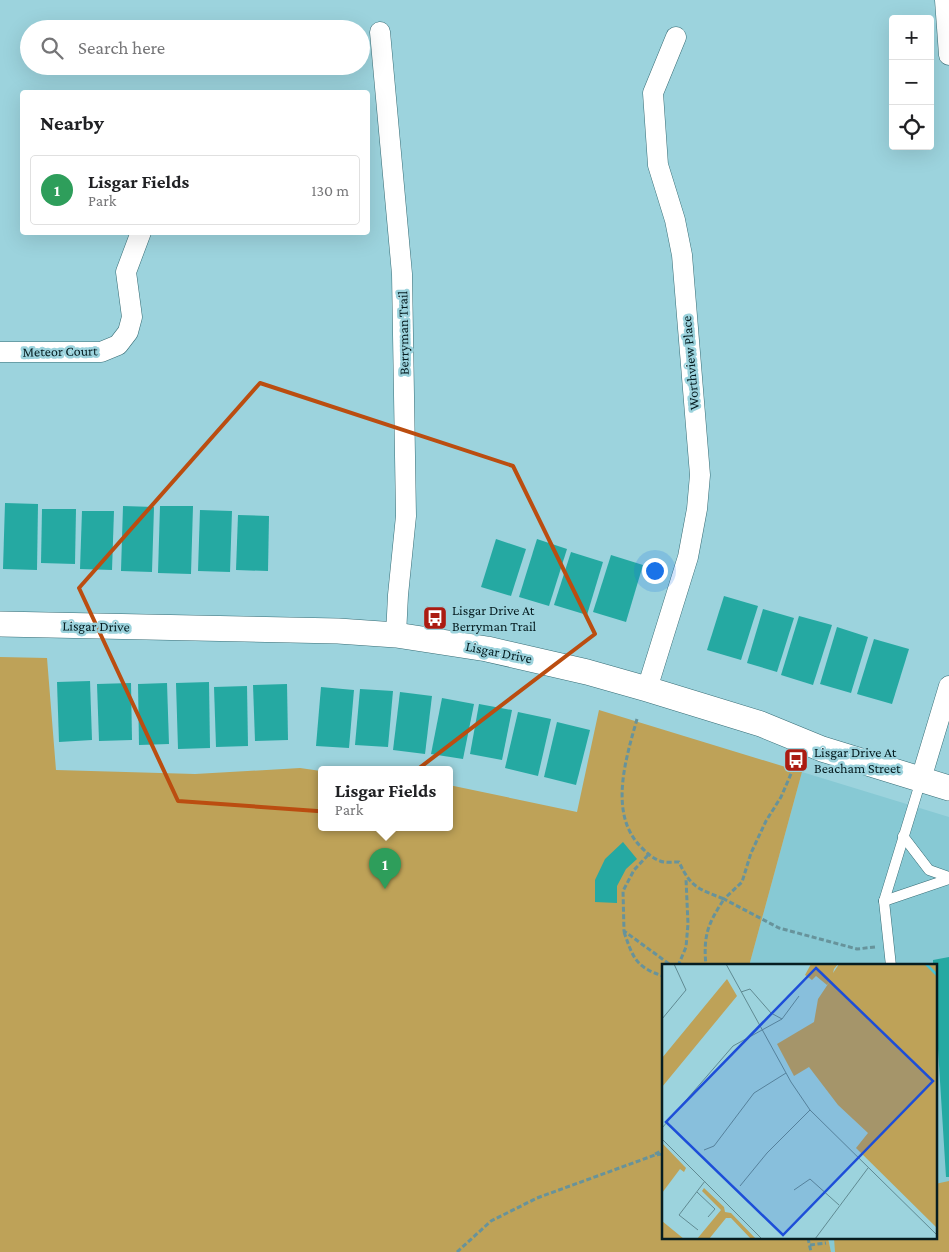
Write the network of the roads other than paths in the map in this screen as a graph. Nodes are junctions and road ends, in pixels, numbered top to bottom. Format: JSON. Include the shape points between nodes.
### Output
{"nodes":[{"id":1,"x":945,"y":0,"type":"edge"},
{"id":2,"x":380,"y":32,"type":"dead end"},
{"id":3,"x":676,"y":37,"type":"dead end"},
{"id":4,"x":949,"y":55,"type":"edge"},
{"id":5,"x":140,"y":235,"type":"edge"},
{"id":6,"x":0,"y":352,"type":"edge"},
{"id":7,"x":0,"y":624,"type":"edge"},
{"id":8,"x":396,"y":635,"type":"junction"},
{"id":9,"x":949,"y":686,"type":"edge"},
{"id":10,"x":647,"y":689,"type":"junction"},
{"id":11,"x":921,"y":779,"type":"junction"},
{"id":12,"x":949,"y":788,"type":"edge"},
{"id":13,"x":903,"y":836,"type":"junction"},
{"id":14,"x":949,"y":878,"type":"edge"},
{"id":15,"x":884,"y":901,"type":"junction"},
{"id":16,"x":891,"y":964,"type":"edge"}],
"edges":[{"from":1,"to":4,"type":"street"},
{"from":2,"to":8,"type":"street","name":"Berryman Trail","via":[[402,274],[406,516]]},
{"from":3,"to":10,"type":"street","name":"Worthview Place","via":[[653,93],[658,165],[682,255],[700,475],[688,557]]},
{"from":5,"to":6,"type":"street","name":"Meteor Court","via":[[126,272],[132,317],[128,332],[118,345],[101,352]]},
{"from":7,"to":8,"type":"street","name":"Lisgar Drive","via":[[249,628]]},
{"from":8,"to":10,"type":"street","name":"Lisgar Drive","via":[[518,655]]},
{"from":9,"to":11,"type":"street"},
{"from":10,"to":11,"type":"street","name":"Lisgar Drive"},
{"from":11,"to":12,"type":"street","name":"Lisgar Drive"},
{"from":11,"to":13,"type":"lane"},
{"from":13,"to":14,"type":"lane","via":[[929,870]]},
{"from":13,"to":15,"type":"lane"},
{"from":14,"to":15,"type":"lane"},
{"from":15,"to":16,"type":"lane"}]}
